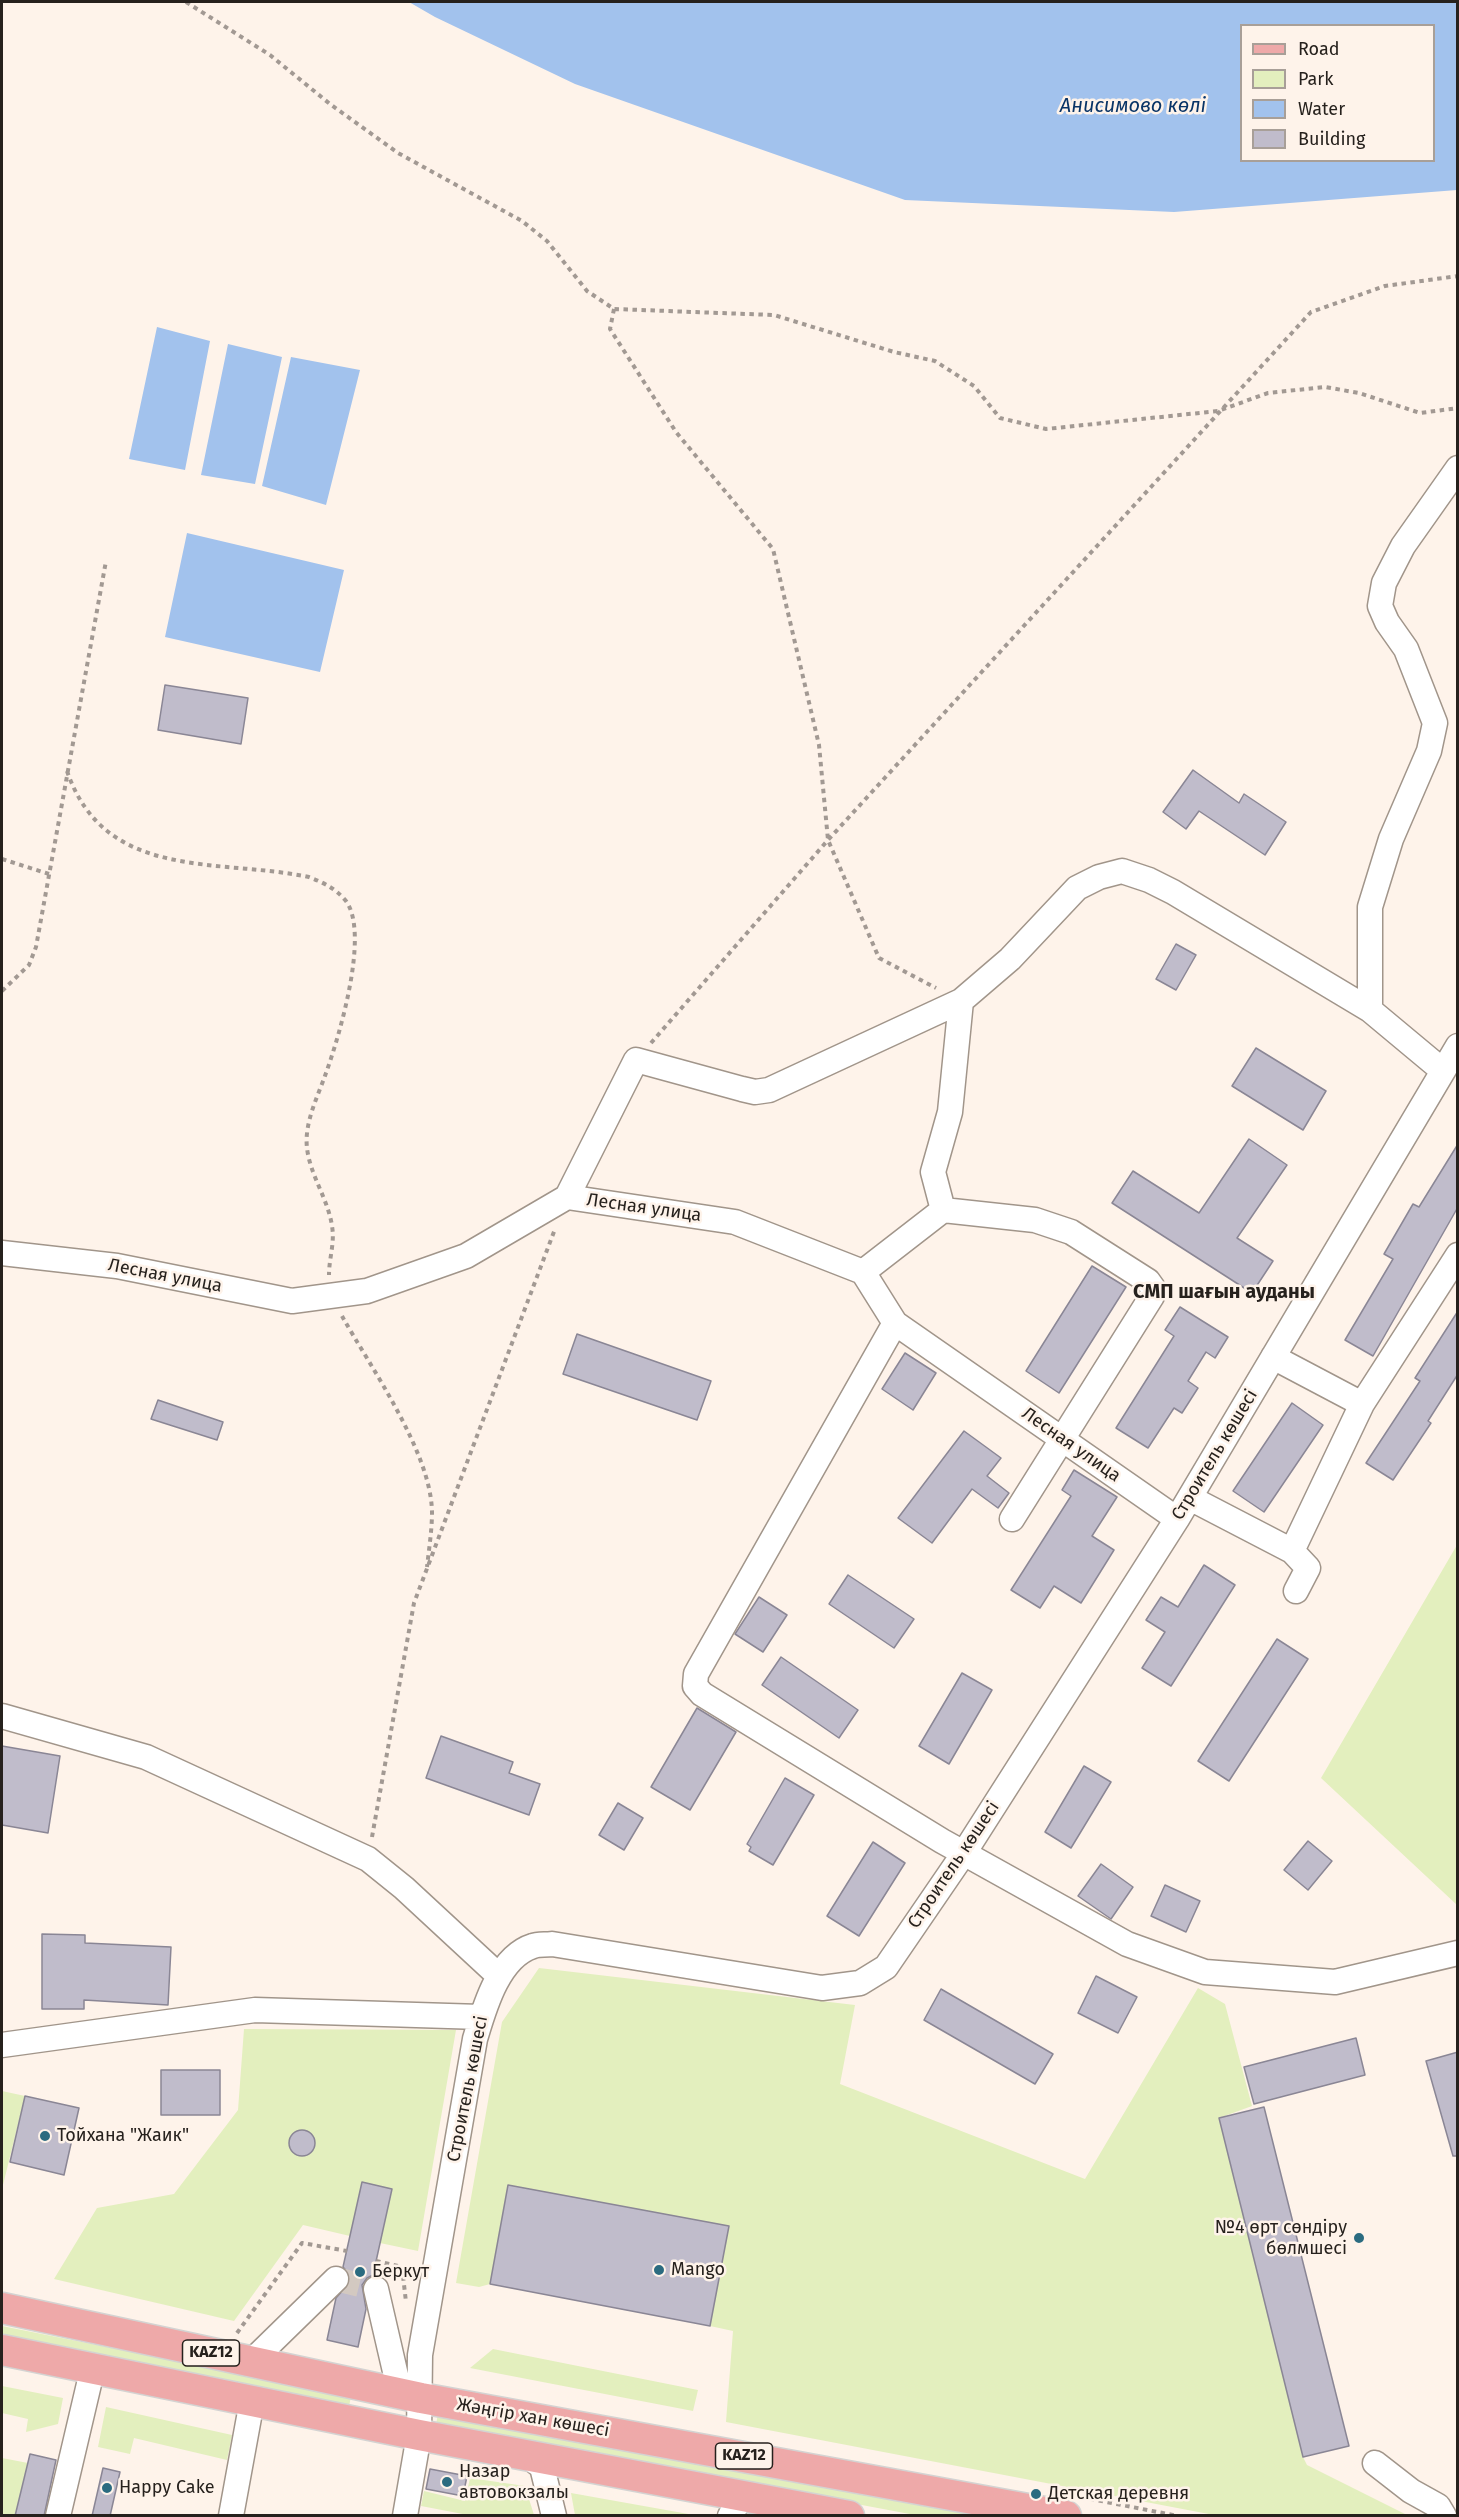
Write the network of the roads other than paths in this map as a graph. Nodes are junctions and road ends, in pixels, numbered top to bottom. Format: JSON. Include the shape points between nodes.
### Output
{"nodes":[{"id":1,"x":1458,"y":468,"type":"edge"},
{"id":2,"x":961,"y":1001,"type":"junction"},
{"id":3,"x":1370,"y":1010,"type":"junction"},
{"id":4,"x":1458,"y":1046,"type":"edge"},
{"id":5,"x":1442,"y":1071,"type":"junction"},
{"id":6,"x":567,"y":1197,"type":"junction"},
{"id":7,"x":943,"y":1210,"type":"junction"},
{"id":8,"x":2,"y":1253,"type":"edge"},
{"id":9,"x":1458,"y":1255,"type":"edge"},
{"id":10,"x":863,"y":1272,"type":"junction"},
{"id":11,"x":895,"y":1323,"type":"junction"},
{"id":12,"x":1273,"y":1357,"type":"junction"},
{"id":13,"x":1362,"y":1404,"type":"junction"},
{"id":14,"x":1063,"y":1440,"type":"junction"},
{"id":15,"x":1190,"y":1498,"type":"junction"},
{"id":16,"x":1012,"y":1519,"type":"dead end"},
{"id":17,"x":1177,"y":1519,"type":"junction"},
{"id":18,"x":1293,"y":1551,"type":"junction"},
{"id":19,"x":1296,"y":1591,"type":"dead end"},
{"id":20,"x":2,"y":1716,"type":"edge"},
{"id":21,"x":964,"y":1853,"type":"junction"},
{"id":22,"x":1458,"y":1953,"type":"edge"},
{"id":23,"x":500,"y":1976,"type":"junction"},
{"id":24,"x":481,"y":2017,"type":"junction"},
{"id":25,"x":2,"y":2045,"type":"edge"},
{"id":26,"x":336,"y":2279,"type":"dead end"},
{"id":27,"x":376,"y":2289,"type":"dead end"},
{"id":28,"x":2,"y":2308,"type":"edge"},
{"id":29,"x":2,"y":2350,"type":"edge"},
{"id":30,"x":252,"y":2361,"type":"junction"},
{"id":31,"x":93,"y":2367,"type":"junction"},
{"id":32,"x":411,"y":2395,"type":"junction"},
{"id":33,"x":252,"y":2401,"type":"junction"},
{"id":34,"x":419,"y":2435,"type":"junction"},
{"id":35,"x":528,"y":2456,"type":"junction"},
{"id":36,"x":1375,"y":2463,"type":"dead end"},
{"id":37,"x":741,"y":2506,"type":"edge"},
{"id":38,"x":1071,"y":2506,"type":"edge"},
{"id":39,"x":58,"y":2516,"type":"edge"},
{"id":40,"x":231,"y":2516,"type":"edge"},
{"id":41,"x":405,"y":2516,"type":"edge"},
{"id":42,"x":554,"y":2516,"type":"edge"},
{"id":43,"x":849,"y":2516,"type":"edge"},
{"id":44,"x":1444,"y":2516,"type":"edge"}],
"edges":[{"from":1,"to":3,"type":"street","via":[[1403,546],[1383,583],[1380,606],[1406,649],[1435,723],[1429,751],[1391,839],[1370,907]]},
{"from":2,"to":3,"type":"street","via":[[1010,959],[1077,888],[1122,871],[1173,892]]},
{"from":2,"to":6,"type":"street","via":[[769,1090],[755,1092],[636,1060]]},
{"from":2,"to":7,"type":"street","via":[[950,1112],[933,1172]]},
{"from":3,"to":5,"type":"street"},
{"from":4,"to":5,"type":"street","name":"Строитель көшесі"},
{"from":5,"to":12,"type":"street","name":"Строитель көшесі"},
{"from":6,"to":8,"type":"street","name":"Лесная улица","via":[[466,1256],[367,1291],[292,1300],[117,1266]]},
{"from":6,"to":10,"type":"street","name":"Лесная улица","via":[[735,1222]]},
{"from":7,"to":10,"type":"street"},
{"from":7,"to":14,"type":"street","via":[[1035,1220],[1071,1233],[1148,1281],[1153,1288],[1152,1296]]},
{"from":9,"to":13,"type":"street"},
{"from":10,"to":11,"type":"street","name":"Лесная улица"},
{"from":11,"to":14,"type":"street","name":"Лесная улица"},
{"from":11,"to":21,"type":"street","via":[[721,1627],[696,1674],[695,1686],[702,1695]]},
{"from":12,"to":13,"type":"street"},
{"from":12,"to":15,"type":"street","name":"Строитель көшесі"},
{"from":13,"to":18,"type":"street"},
{"from":14,"to":16,"type":"street"},
{"from":14,"to":17,"type":"street","name":"Лесная улица"},
{"from":15,"to":17,"type":"street","name":"Строитель көшесі"},
{"from":15,"to":18,"type":"street"},
{"from":17,"to":21,"type":"street","name":"Строитель көшесі"},
{"from":18,"to":19,"type":"street","via":[[1308,1568]]},
{"from":20,"to":23,"type":"street","via":[[146,1757],[368,1859]]},
{"from":21,"to":22,"type":"street","via":[[1127,1944],[1205,1972],[1335,1982]]},
{"from":21,"to":23,"type":"street","name":"Строитель көшесі","via":[[886,1967],[860,1983],[822,1988],[552,1944],[533,1945],[519,1954]]},
{"from":23,"to":24,"type":"street","name":"Строитель көшесі","via":[[487,1995]]},
{"from":24,"to":25,"type":"street","via":[[255,2010]]},
{"from":24,"to":32,"type":"street","name":"Строитель көшесі"},
{"from":26,"to":30,"type":"street"},
{"from":27,"to":32,"type":"street"},
{"from":28,"to":30,"type":"main road","name":"Жәңгір хан көшесі","number":"KAZ12"},
{"from":29,"to":31,"type":"main road","name":"Жәңгір хан көшесі","number":"KAZ12"},
{"from":30,"to":32,"type":"main road","name":"Жәңгір хан көшесі","number":"KAZ12"},
{"from":31,"to":33,"type":"main road","name":"Жәңгір хан көшесі","number":"KAZ12"},
{"from":31,"to":39,"type":"street"},
{"from":32,"to":34,"type":"street"},
{"from":32,"to":38,"type":"main road","name":"Жәңгір хан көшесі","number":"KAZ12"},
{"from":33,"to":34,"type":"main road","name":"Жәңгір хан көшесі","number":"KAZ12"},
{"from":33,"to":40,"type":"street"},
{"from":34,"to":35,"type":"main road","name":"Жәңгір хан көшесі","number":"KAZ12"},
{"from":34,"to":41,"type":"street"},
{"from":35,"to":37,"type":"main road","name":"Жәңгір хан көшесі","number":"KAZ12"},
{"from":35,"to":42,"type":"street","via":[[542,2467]]},
{"from":36,"to":44,"type":"street","via":[[1438,2506]]},
{"from":37,"to":43,"type":"main road","name":"Жәңгір хан көшесі","number":"KAZ12"}]}
